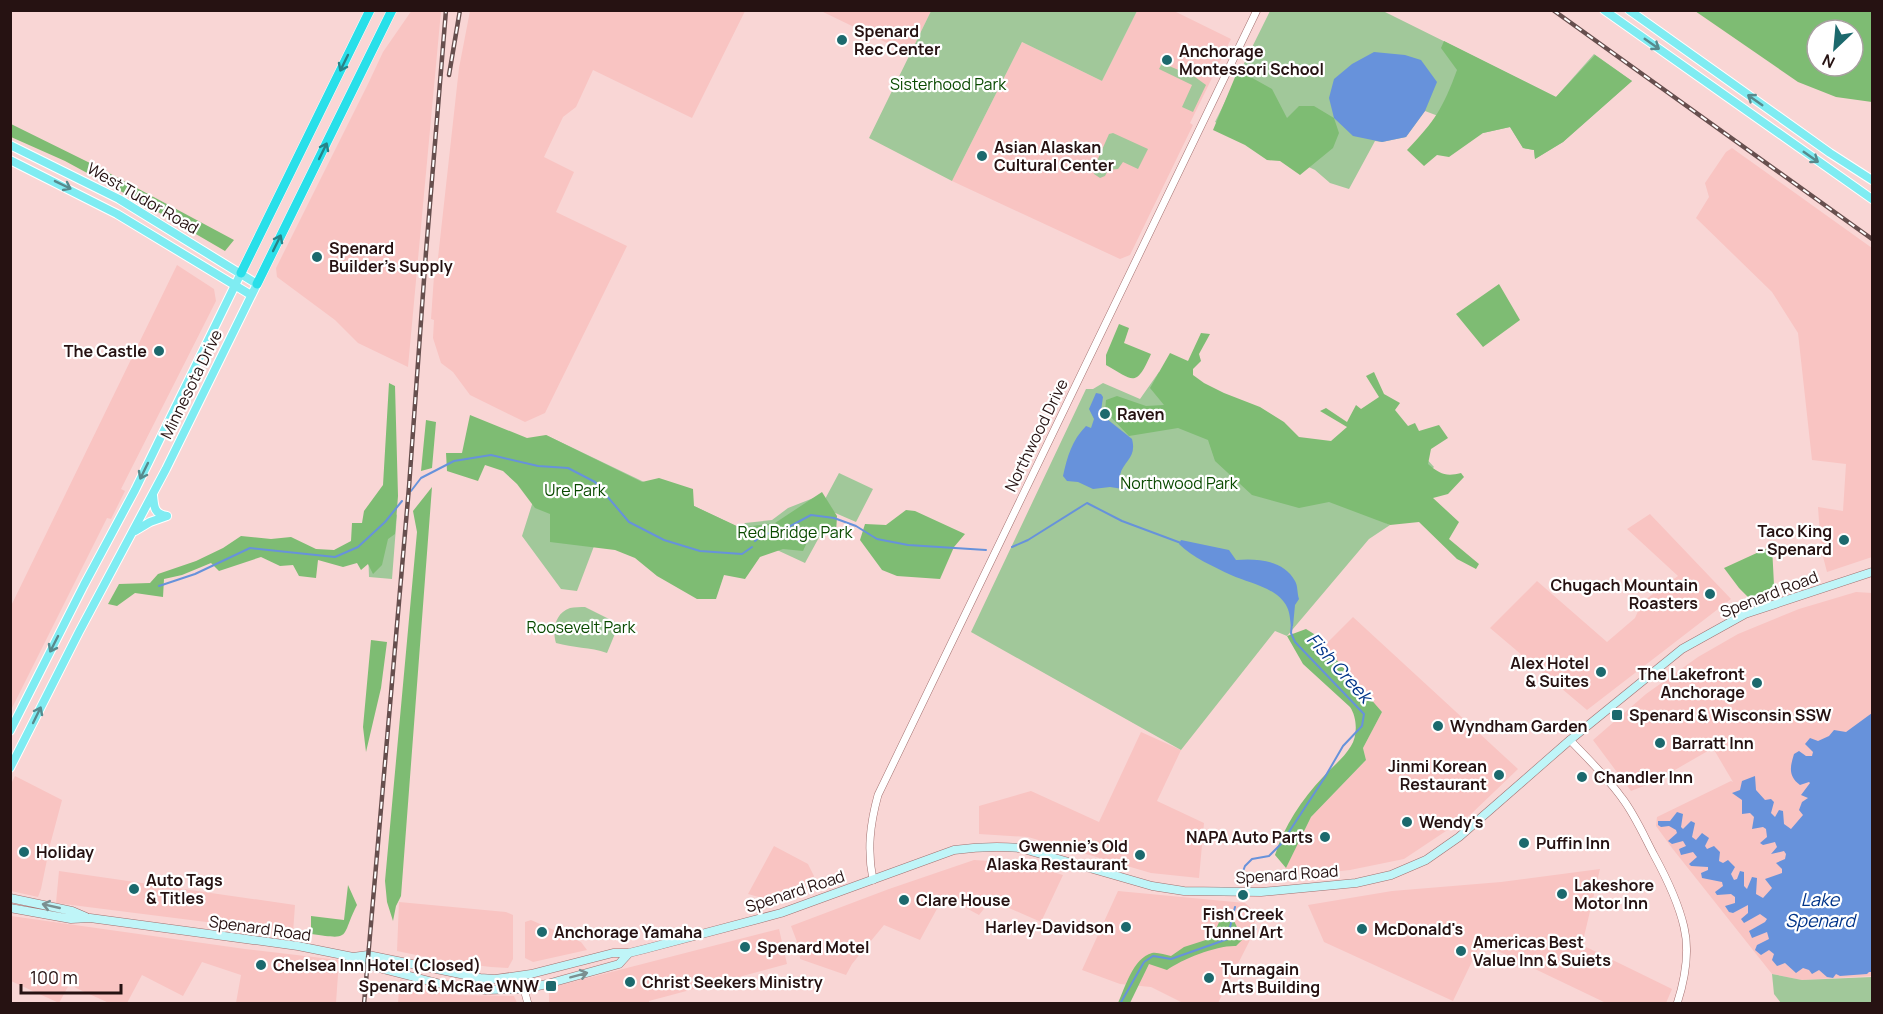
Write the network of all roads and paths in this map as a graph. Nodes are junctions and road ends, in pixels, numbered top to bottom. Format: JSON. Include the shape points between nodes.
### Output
{"nodes":[{"id":1,"x":370,"y":10,"type":"edge"},
{"id":2,"x":392,"y":10,"type":"edge"},
{"id":3,"x":1257,"y":10,"type":"edge"},
{"id":4,"x":1604,"y":10,"type":"edge"},
{"id":5,"x":1629,"y":10,"type":"edge"},
{"id":6,"x":10,"y":145,"type":"edge"},
{"id":7,"x":10,"y":160,"type":"edge"},
{"id":8,"x":1872,"y":180,"type":"edge"},
{"id":9,"x":1872,"y":199,"type":"edge"},
{"id":10,"x":241,"y":273,"type":"junction"},
{"id":11,"x":257,"y":284,"type":"junction"},
{"id":12,"x":234,"y":285,"type":"junction"},
{"id":13,"x":251,"y":295,"type":"junction"},
{"id":14,"x":153,"y":494,"type":"junction"},
{"id":15,"x":133,"y":532,"type":"junction"},
{"id":16,"x":1872,"y":572,"type":"edge"},
{"id":17,"x":10,"y":731,"type":"edge"},
{"id":18,"x":1570,"y":740,"type":"junction"},
{"id":19,"x":10,"y":768,"type":"edge"},
{"id":20,"x":873,"y":879,"type":"junction"},
{"id":21,"x":10,"y":898,"type":"edge"},
{"id":22,"x":10,"y":908,"type":"edge"},
{"id":23,"x":90,"y":918,"type":"junction"},
{"id":24,"x":629,"y":953,"type":"junction"},
{"id":25,"x":353,"y":957,"type":"junction"},
{"id":26,"x":524,"y":989,"type":"junction"},
{"id":27,"x":528,"y":1004,"type":"edge"},
{"id":28,"x":1677,"y":1004,"type":"edge"}],
"edges":[{"from":1,"to":10,"type":"highway","name":"Minnesota Drive","one_way":true},
{"from":11,"to":2,"type":"highway","name":"Minnesota Drive","one_way":true},
{"from":3,"to":20,"type":"street","name":"Northwood Drive","via":[[878,795],[870,828]]},
{"from":4,"to":9,"type":"main road","one_way":true},
{"from":8,"to":5,"type":"main road","one_way":true},
{"from":6,"to":10,"type":"main road","name":"West Tudor Road","via":[[118,199]]},
{"from":7,"to":12,"type":"main road","name":"West Tudor Road","one_way":true,"via":[[117,214]]},
{"from":10,"to":11,"type":"main road","name":"West Tudor Road"},
{"from":10,"to":12,"type":"main road","name":"Minnesota Drive"},
{"from":11,"to":13,"type":"main road","name":"Minnesota Drive"},
{"from":12,"to":13,"type":"main road","name":"West Tudor Road"},
{"from":12,"to":17,"type":"main road","name":"Minnesota Drive","one_way":true,"via":[[135,490]]},
{"from":13,"to":14,"type":"main road","name":"Minnesota Drive"},
{"from":14,"to":15,"type":"main road","name":"Minnesota Drive"},
{"from":14,"to":15,"type":"main road","via":[[153,508],[167,516]]},
{"from":19,"to":15,"type":"main road","name":"Minnesota Drive","one_way":true},
{"from":16,"to":18,"type":"main road","name":"Spenard Road","via":[[1745,614],[1713,630],[1682,649]]},
{"from":18,"to":20,"type":"main road","name":"Spenard Road","via":[[1446,848],[1404,870],[1356,883],[1261,892],[1184,891],[998,846],[954,850]]},
{"from":18,"to":28,"type":"street","via":[[1624,800],[1677,902],[1684,928],[1686,969]]},
{"from":20,"to":24,"type":"main road","name":"Spenard Road","via":[[781,913]]},
{"from":23,"to":21,"type":"main road","name":"Spenard Road","one_way":true},
{"from":22,"to":23,"type":"main road","name":"Spenard Road","via":[[71,919]]},
{"from":23,"to":25,"type":"main road","name":"Spenard Road"},
{"from":24,"to":25,"type":"main road","name":"Spenard Road","via":[[613,953],[545,972],[495,979],[368,955]]},
{"from":26,"to":24,"type":"main road","name":"Spenard Road","one_way":true,"via":[[619,964]]},
{"from":25,"to":26,"type":"main road","name":"Spenard Road","via":[[367,965],[445,985]]},
{"from":26,"to":27,"type":"street"}]}
